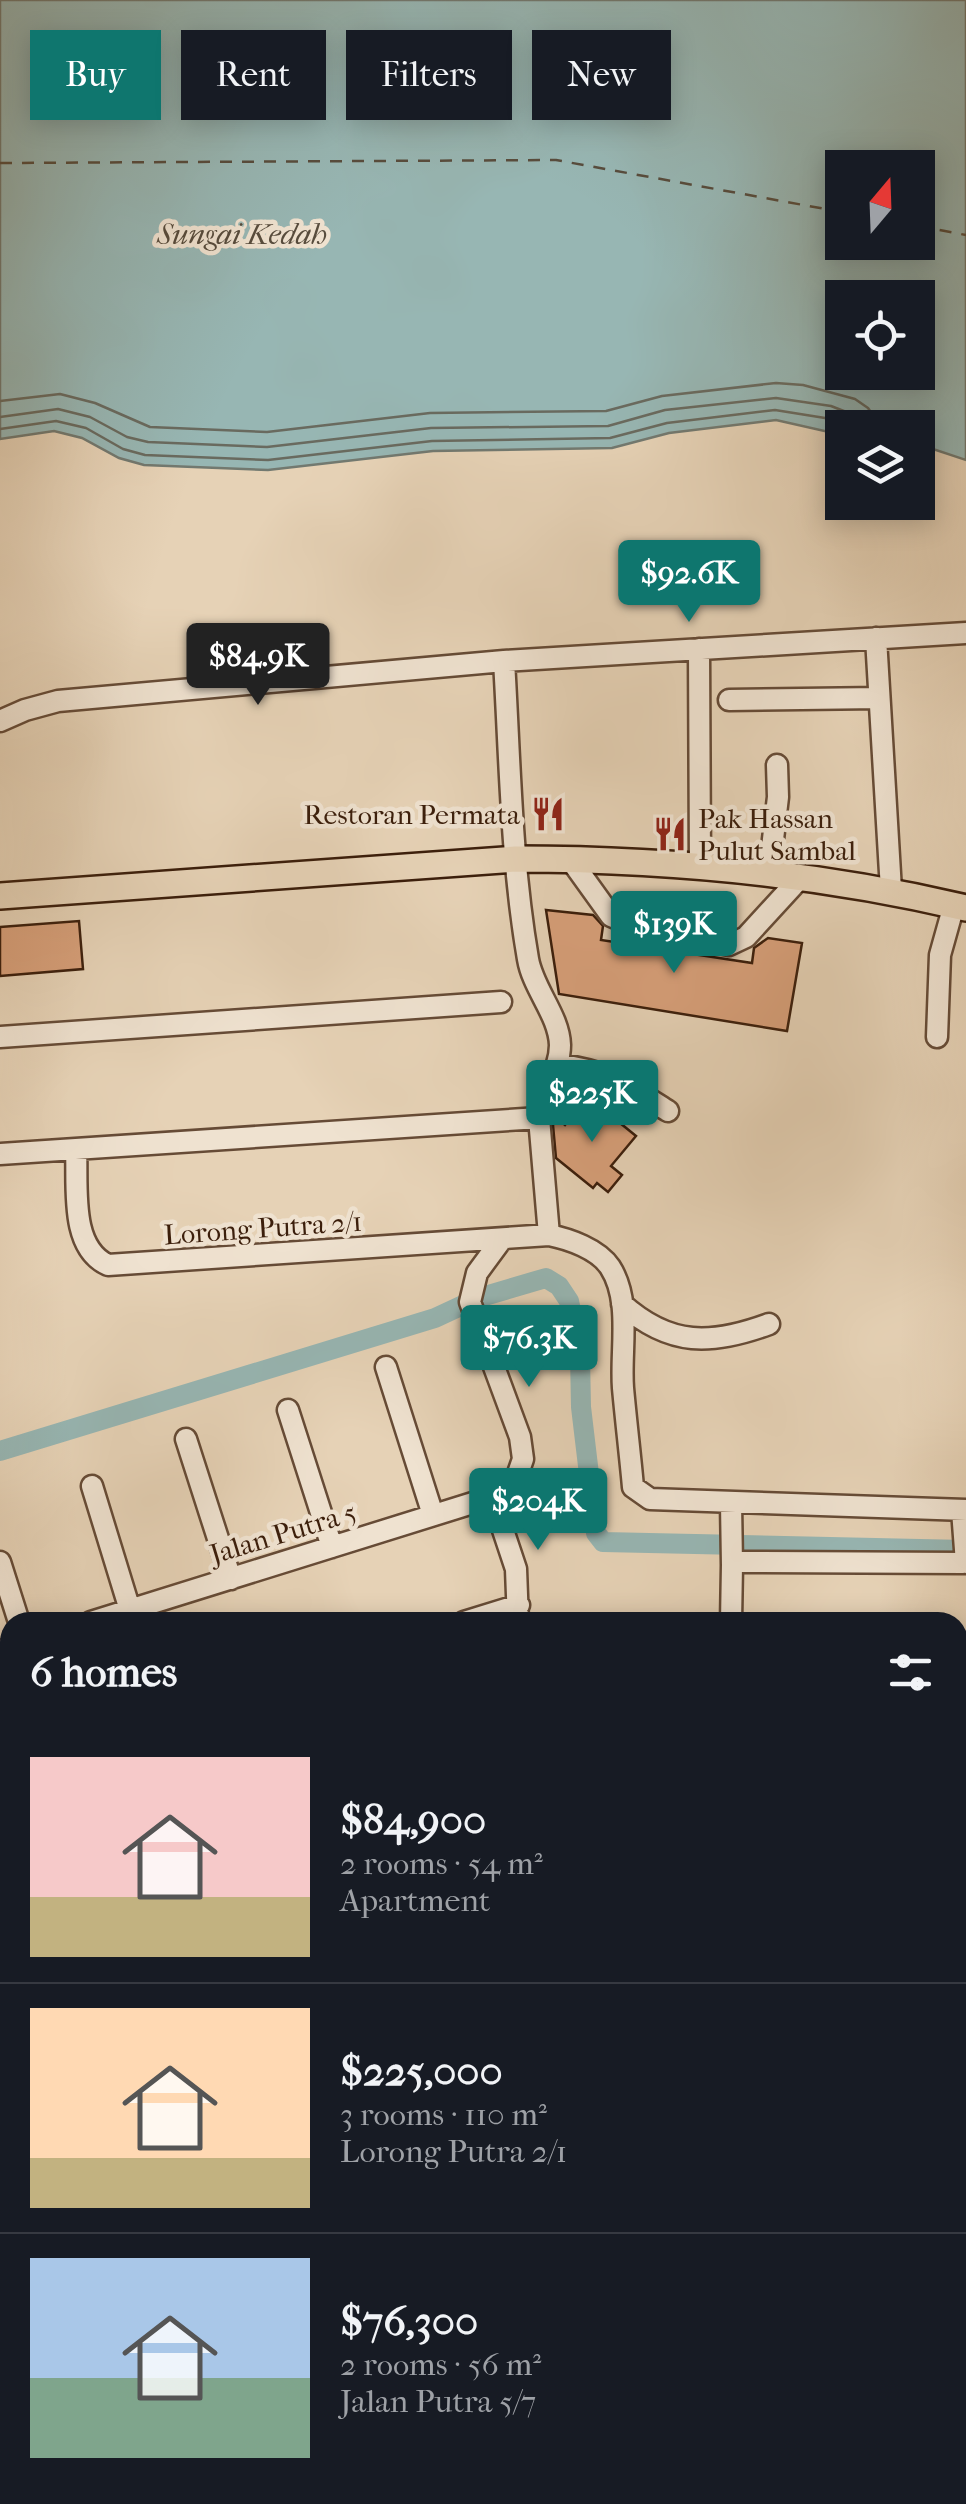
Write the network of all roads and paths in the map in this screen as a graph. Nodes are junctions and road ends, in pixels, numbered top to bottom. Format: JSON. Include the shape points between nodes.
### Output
{"nodes":[{"id":1,"x":966,"y":633,"type":"edge"},
{"id":2,"x":876,"y":638,"type":"junction"},
{"id":3,"x":699,"y":649,"type":"junction"},
{"id":4,"x":504,"y":662,"type":"junction"},
{"id":5,"x":879,"y":698,"type":"junction"},
{"id":6,"x":729,"y":700,"type":"dead end"},
{"id":7,"x":0,"y":721,"type":"edge"},
{"id":8,"x":777,"y":766,"type":"dead end"},
{"id":9,"x":516,"y":859,"type":"junction"},
{"id":10,"x":570,"y":859,"type":"junction"},
{"id":11,"x":700,"y":865,"type":"junction"},
{"id":12,"x":769,"y":872,"type":"junction"},
{"id":13,"x":801,"y":877,"type":"junction"},
{"id":14,"x":891,"y":890,"type":"junction"},
{"id":15,"x":0,"y":896,"type":"edge"},
{"id":16,"x":960,"y":906,"type":"edge"},
{"id":17,"x":500,"y":1002,"type":"dead end"},
{"id":18,"x":0,"y":1036,"type":"edge"},
{"id":19,"x":936,"y":1036,"type":"dead end"},
{"id":20,"x":558,"y":1065,"type":"junction"},
{"id":21,"x":668,"y":1111,"type":"dead end"},
{"id":22,"x":539,"y":1118,"type":"junction"},
{"id":23,"x":76,"y":1149,"type":"junction"},
{"id":24,"x":0,"y":1154,"type":"edge"},
{"id":25,"x":549,"y":1236,"type":"junction"},
{"id":26,"x":502,"y":1239,"type":"junction"},
{"id":27,"x":622,"y":1304,"type":"junction"},
{"id":28,"x":769,"y":1324,"type":"dead end"},
{"id":29,"x":386,"y":1367,"type":"dead end"},
{"id":30,"x":288,"y":1410,"type":"dead end"},
{"id":31,"x":186,"y":1439,"type":"dead end"},
{"id":32,"x":92,"y":1486,"type":"dead end"},
{"id":33,"x":492,"y":1496,"type":"junction"},
{"id":34,"x":731,"y":1503,"type":"junction"},
{"id":35,"x":964,"y":1510,"type":"edge"},
{"id":36,"x":433,"y":1515,"type":"junction"},
{"id":37,"x":332,"y":1547,"type":"junction"},
{"id":38,"x":732,"y":1549,"type":"junction"},
{"id":39,"x":964,"y":1557,"type":"edge"},
{"id":40,"x":0,"y":1562,"type":"edge"},
{"id":41,"x":231,"y":1578,"type":"junction"},
{"id":42,"x":130,"y":1610,"type":"junction"},
{"id":43,"x":17,"y":1612,"type":"edge"},
{"id":44,"x":124,"y":1612,"type":"edge"},
{"id":45,"x":519,"y":1612,"type":"edge"},
{"id":46,"x":731,"y":1612,"type":"edge"}],
"edges":[{"from":1,"to":2,"type":"street"},
{"from":2,"to":3,"type":"street"},
{"from":2,"to":5,"type":"street"},
{"from":3,"to":4,"type":"street"},
{"from":3,"to":11,"type":"street"},
{"from":4,"to":7,"type":"street","via":[[58,701]]},
{"from":4,"to":9,"type":"street"},
{"from":5,"to":6,"type":"street"},
{"from":5,"to":14,"type":"street"},
{"from":8,"to":12,"type":"street"},
{"from":9,"to":10,"type":"main road"},
{"from":9,"to":15,"type":"main road"},
{"from":9,"to":20,"type":"street","via":[[528,958],[559,1034]]},
{"from":10,"to":11,"type":"main road"},
{"from":10,"to":13,"type":"street","via":[[610,916],[729,945],[746,937]]},
{"from":11,"to":12,"type":"main road"},
{"from":12,"to":13,"type":"main road"},
{"from":13,"to":14,"type":"main road"},
{"from":14,"to":16,"type":"main road"},
{"from":16,"to":19,"type":"street","via":[[940,955]]},
{"from":17,"to":18,"type":"street"},
{"from":20,"to":21,"type":"street","via":[[613,1075]]},
{"from":20,"to":22,"type":"street"},
{"from":22,"to":23,"type":"street"},
{"from":22,"to":25,"type":"street"},
{"from":23,"to":24,"type":"street"},
{"from":23,"to":26,"type":"street","name":"Lorong Putra 2/1","via":[[81,1230],[88,1252],[108,1265]]},
{"from":25,"to":26,"type":"street","name":"Lorong Putra 2/1"},
{"from":25,"to":27,"type":"street","via":[[566,1238],[610,1266]]},
{"from":26,"to":33,"type":"street","via":[[477,1274],[470,1302],[523,1459],[514,1484]]},
{"from":27,"to":28,"type":"street","via":[[643,1323],[701,1341]]},
{"from":27,"to":34,"type":"street","via":[[633,1487],[650,1499]]},
{"from":29,"to":36,"type":"street"},
{"from":30,"to":37,"type":"street"},
{"from":31,"to":41,"type":"street"},
{"from":32,"to":42,"type":"street"},
{"from":33,"to":36,"type":"street","name":"Jalan Putra 5"},
{"from":33,"to":45,"type":"street","via":[[514,1556]]},
{"from":34,"to":35,"type":"street"},
{"from":34,"to":38,"type":"street"},
{"from":35,"to":39,"type":"street"},
{"from":36,"to":37,"type":"street","name":"Jalan Putra 5"},
{"from":37,"to":41,"type":"street","name":"Jalan Putra 5"},
{"from":38,"to":39,"type":"street","via":[[740,1562]]},
{"from":38,"to":46,"type":"street"},
{"from":40,"to":43,"type":"street"},
{"from":41,"to":42,"type":"street","name":"Jalan Putra 5"},
{"from":42,"to":44,"type":"street","name":"Jalan Putra 5"}]}
